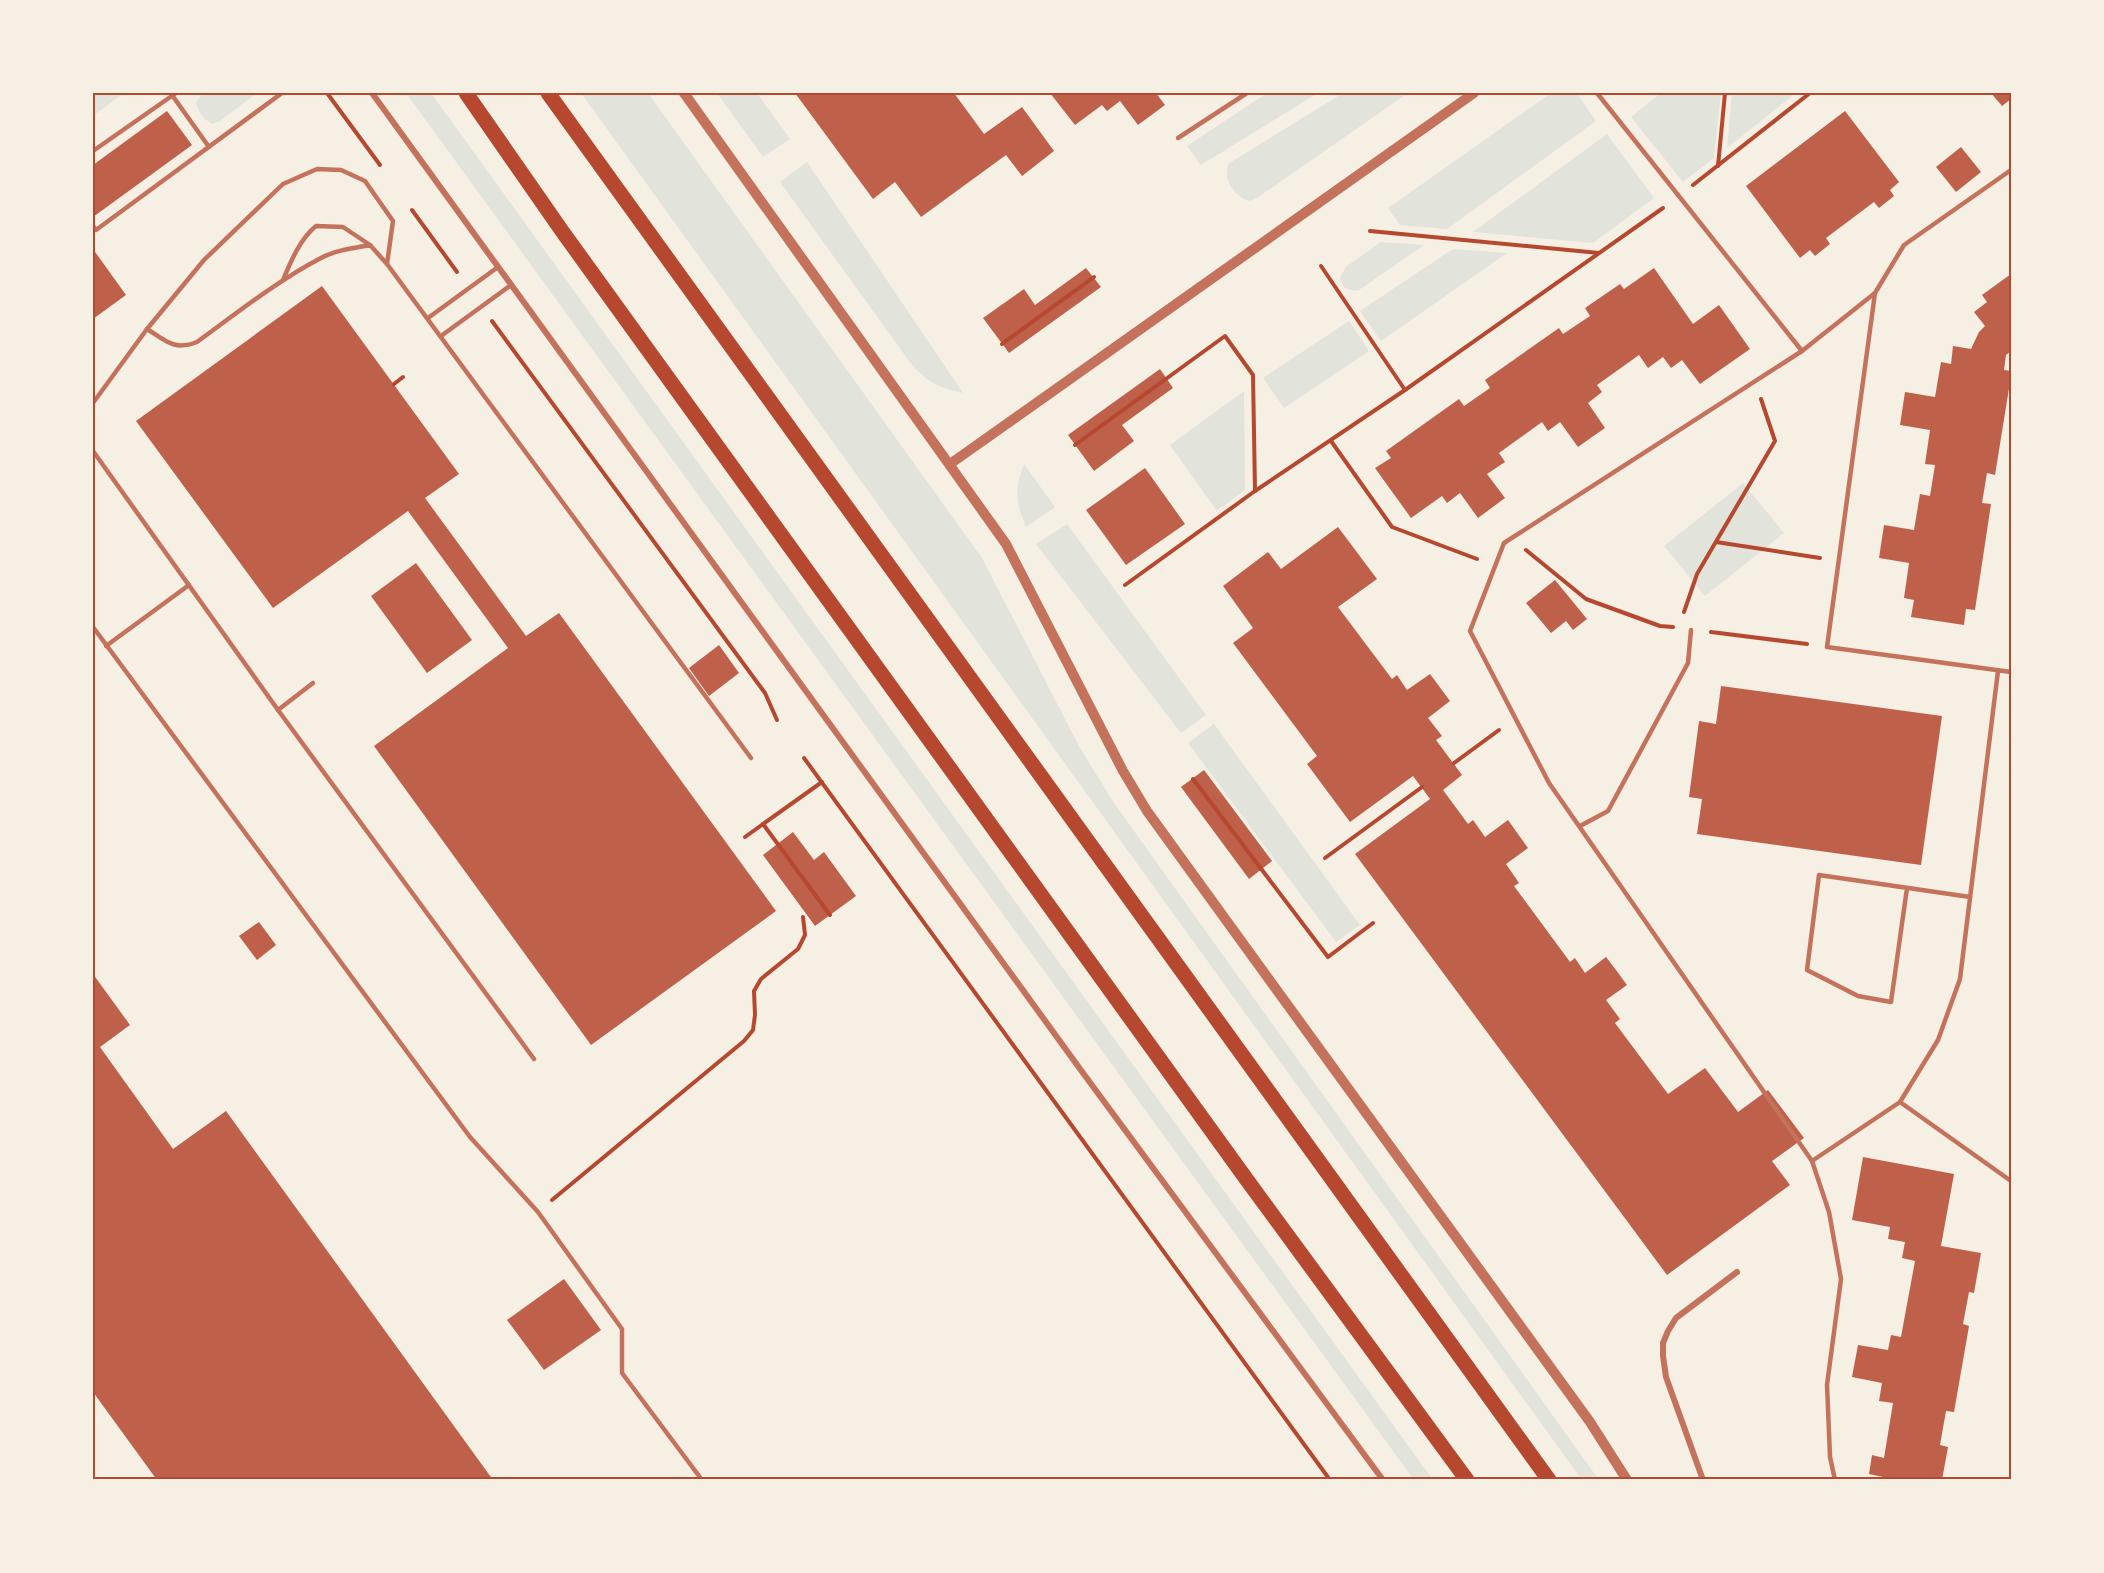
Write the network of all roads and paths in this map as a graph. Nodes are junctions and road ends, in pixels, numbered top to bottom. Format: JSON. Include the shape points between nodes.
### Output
{"nodes":[{"id":1,"x":282,"y":93,"type":"edge"},
{"id":2,"x":372,"y":93,"type":"edge"},
{"id":3,"x":466,"y":93,"type":"edge"},
{"id":4,"x":548,"y":93,"type":"edge"},
{"id":5,"x":684,"y":93,"type":"edge"},
{"id":6,"x":1247,"y":93,"type":"edge"},
{"id":7,"x":1474,"y":93,"type":"edge"},
{"id":8,"x":1597,"y":93,"type":"edge"},
{"id":9,"x":1725,"y":93,"type":"edge"},
{"id":10,"x":1810,"y":93,"type":"edge"},
{"id":11,"x":174,"y":94,"type":"edge"},
{"id":12,"x":1178,"y":138,"type":"dead end"},
{"id":13,"x":208,"y":147,"type":"junction"},
{"id":14,"x":93,"y":151,"type":"edge"},
{"id":15,"x":1718,"y":166,"type":"junction"},
{"id":16,"x":2011,"y":170,"type":"edge"},
{"id":17,"x":1678,"y":197,"type":"junction"},
{"id":18,"x":93,"y":226,"type":"edge"},
{"id":19,"x":1370,"y":231,"type":"dead end"},
{"id":20,"x":370,"y":245,"type":"junction"},
{"id":21,"x":1600,"y":253,"type":"junction"},
{"id":22,"x":387,"y":264,"type":"junction"},
{"id":23,"x":1321,"y":266,"type":"dead end"},
{"id":24,"x":498,"y":267,"type":"junction"},
{"id":25,"x":1094,"y":277,"type":"dead end"},
{"id":26,"x":283,"y":281,"type":"junction"},
{"id":27,"x":511,"y":285,"type":"junction"},
{"id":28,"x":1875,"y":293,"type":"junction"},
{"id":29,"x":490,"y":317,"type":"dead end"},
{"id":30,"x":428,"y":318,"type":"junction"},
{"id":31,"x":147,"y":329,"type":"junction"},
{"id":32,"x":441,"y":336,"type":"junction"},
{"id":33,"x":1002,"y":344,"type":"dead end"},
{"id":34,"x":1802,"y":351,"type":"junction"},
{"id":35,"x":403,"y":377,"type":"dead end"},
{"id":36,"x":1755,"y":381,"type":"junction"},
{"id":37,"x":394,"y":384,"type":"dead end"},
{"id":38,"x":1406,"y":390,"type":"junction"},
{"id":39,"x":93,"y":403,"type":"edge"},
{"id":40,"x":1331,"y":441,"type":"junction"},
{"id":41,"x":1075,"y":446,"type":"dead end"},
{"id":42,"x":93,"y":451,"type":"edge"},
{"id":43,"x":950,"y":464,"type":"junction"},
{"id":44,"x":1255,"y":491,"type":"junction"},
{"id":45,"x":1511,"y":538,"type":"junction"},
{"id":46,"x":1716,"y":542,"type":"junction"},
{"id":47,"x":1839,"y":561,"type":"junction"},
{"id":48,"x":1495,"y":566,"type":"junction"},
{"id":49,"x":189,"y":585,"type":"junction"},
{"id":50,"x":1125,"y":585,"type":"dead end"},
{"id":51,"x":93,"y":627,"type":"edge"},
{"id":52,"x":1678,"y":628,"type":"junction"},
{"id":53,"x":1691,"y":630,"type":"junction"},
{"id":54,"x":106,"y":645,"type":"junction"},
{"id":55,"x":1827,"y":647,"type":"junction"},
{"id":56,"x":1998,"y":671,"type":"junction"},
{"id":57,"x":2011,"y":672,"type":"edge"},
{"id":58,"x":313,"y":683,"type":"dead end"},
{"id":59,"x":278,"y":710,"type":"junction"},
{"id":60,"x":1515,"y":718,"type":"junction"},
{"id":61,"x":777,"y":720,"type":"dead end"},
{"id":62,"x":752,"y":758,"type":"dead end"},
{"id":63,"x":804,"y":758,"type":"dead end"},
{"id":64,"x":1454,"y":763,"type":"dead end"},
{"id":65,"x":1193,"y":779,"type":"dead end"},
{"id":66,"x":822,"y":782,"type":"junction"},
{"id":67,"x":1422,"y":787,"type":"dead end"},
{"id":68,"x":763,"y":824,"type":"junction"},
{"id":69,"x":1580,"y":826,"type":"junction"},
{"id":70,"x":745,"y":837,"type":"dead end"},
{"id":71,"x":1325,"y":858,"type":"dead end"},
{"id":72,"x":1907,"y":888,"type":"junction"},
{"id":73,"x":1970,"y":897,"type":"junction"},
{"id":74,"x":830,"y":915,"type":"dead end"},
{"id":75,"x":803,"y":917,"type":"dead end"},
{"id":76,"x":1373,"y":923,"type":"dead end"},
{"id":77,"x":534,"y":1059,"type":"dead end"},
{"id":78,"x":1900,"y":1102,"type":"junction"},
{"id":79,"x":1812,"y":1161,"type":"junction"},
{"id":80,"x":2011,"y":1181,"type":"edge"},
{"id":81,"x":538,"y":1212,"type":"junction"},
{"id":82,"x":1737,"y":1272,"type":"dead end"},
{"id":83,"x":702,"y":1480,"type":"edge"},
{"id":84,"x":1330,"y":1480,"type":"edge"},
{"id":85,"x":1383,"y":1480,"type":"edge"},
{"id":86,"x":1467,"y":1480,"type":"edge"},
{"id":87,"x":1549,"y":1480,"type":"edge"},
{"id":88,"x":1627,"y":1480,"type":"edge"},
{"id":89,"x":1703,"y":1480,"type":"edge"},
{"id":90,"x":1835,"y":1480,"type":"edge"}],
"edges":[{"from":1,"to":13,"type":"lane"},
{"from":2,"to":24,"type":"street"},
{"from":3,"to":86,"type":"main road"},
{"from":4,"to":87,"type":"main road"},
{"from":5,"to":43,"type":"street"},
{"from":6,"to":12,"type":"lane"},
{"from":7,"to":43,"type":"street"},
{"from":8,"to":17,"type":"lane"},
{"from":9,"to":15,"type":"path"},
{"from":10,"to":15,"type":"path"},
{"from":11,"to":13,"type":"lane"},
{"from":11,"to":14,"type":"lane"},
{"from":13,"to":18,"type":"lane","via":[[96,230]]},
{"from":15,"to":17,"type":"path"},
{"from":16,"to":28,"type":"lane","via":[[1904,245]]},
{"from":17,"to":21,"type":"path"},
{"from":17,"to":34,"type":"lane"},
{"from":19,"to":21,"type":"path"},
{"from":20,"to":22,"type":"lane"},
{"from":20,"to":26,"type":"lane","via":[[322,257]]},
{"from":20,"to":26,"type":"lane","via":[[343,227],[316,226],[309,231]]},
{"from":21,"to":38,"type":"path"},
{"from":22,"to":30,"type":"lane"},
{"from":22,"to":31,"type":"lane","via":[[393,221],[365,181],[341,170],[317,170],[283,184],[204,260]]},
{"from":23,"to":38,"type":"path"},
{"from":24,"to":27,"type":"street"},
{"from":24,"to":30,"type":"lane"},
{"from":25,"to":33,"type":"path"},
{"from":26,"to":31,"type":"lane","via":[[197,342],[184,347],[168,343]]},
{"from":27,"to":32,"type":"lane"},
{"from":27,"to":85,"type":"street"},
{"from":28,"to":34,"type":"lane"},
{"from":28,"to":47,"type":"lane"},
{"from":29,"to":61,"type":"path","via":[[765,693]]},
{"from":30,"to":32,"type":"lane"},
{"from":31,"to":39,"type":"lane"},
{"from":32,"to":62,"type":"lane"},
{"from":34,"to":36,"type":"lane"},
{"from":35,"to":37,"type":"path"},
{"from":36,"to":45,"type":"lane"},
{"from":36,"to":46,"type":"path","via":[[1775,441]]},
{"from":38,"to":40,"type":"path"},
{"from":40,"to":44,"type":"path"},
{"from":40,"to":48,"type":"path","via":[[1392,527]]},
{"from":41,"to":44,"type":"path","via":[[1225,336],[1253,375]]},
{"from":42,"to":49,"type":"lane"},
{"from":43,"to":88,"type":"street","via":[[1006,544],[1122,771],[1147,811],[1590,1422]]},
{"from":44,"to":50,"type":"path"},
{"from":45,"to":48,"type":"lane","via":[[1504,543]]},
{"from":45,"to":52,"type":"path","via":[[1586,599],[1659,626]]},
{"from":46,"to":47,"type":"path"},
{"from":46,"to":52,"type":"path","via":[[1697,574]]},
{"from":47,"to":55,"type":"lane"},
{"from":48,"to":60,"type":"lane","via":[[1470,631]]},
{"from":49,"to":54,"type":"lane"},
{"from":49,"to":59,"type":"lane"},
{"from":51,"to":54,"type":"lane"},
{"from":52,"to":53,"type":"path"},
{"from":53,"to":55,"type":"path"},
{"from":53,"to":69,"type":"lane","via":[[1688,663],[1608,811]]},
{"from":54,"to":81,"type":"lane","via":[[470,1137]]},
{"from":55,"to":56,"type":"lane"},
{"from":56,"to":57,"type":"lane"},
{"from":56,"to":73,"type":"lane"},
{"from":58,"to":59,"type":"lane"},
{"from":59,"to":77,"type":"lane"},
{"from":60,"to":64,"type":"path"},
{"from":60,"to":69,"type":"lane","via":[[1548,783]]},
{"from":63,"to":66,"type":"path"},
{"from":65,"to":76,"type":"path","via":[[1328,957]]},
{"from":66,"to":68,"type":"path"},
{"from":66,"to":84,"type":"path"},
{"from":67,"to":71,"type":"path"},
{"from":68,"to":70,"type":"path"},
{"from":68,"to":74,"type":"path"},
{"from":69,"to":79,"type":"lane"},
{"from":72,"to":72,"type":"lane","via":[[1819,875],[1807,970],[1858,996],[1891,1002]]},
{"from":72,"to":73,"type":"lane"},
{"from":73,"to":78,"type":"lane","via":[[1960,979],[1938,1041]]},
{"from":75,"to":81,"type":"path","via":[[805,935],[798,949],[761,980],[754,991],[753,1030],[744,1041]]},
{"from":78,"to":79,"type":"lane"},
{"from":78,"to":80,"type":"lane"},
{"from":79,"to":90,"type":"lane","via":[[1829,1212],[1841,1279],[1827,1385],[1830,1457]]},
{"from":81,"to":83,"type":"lane","via":[[622,1329],[622,1373]]},
{"from":82,"to":89,"type":"street","via":[[1676,1318],[1663,1343],[1666,1377]]}]}
